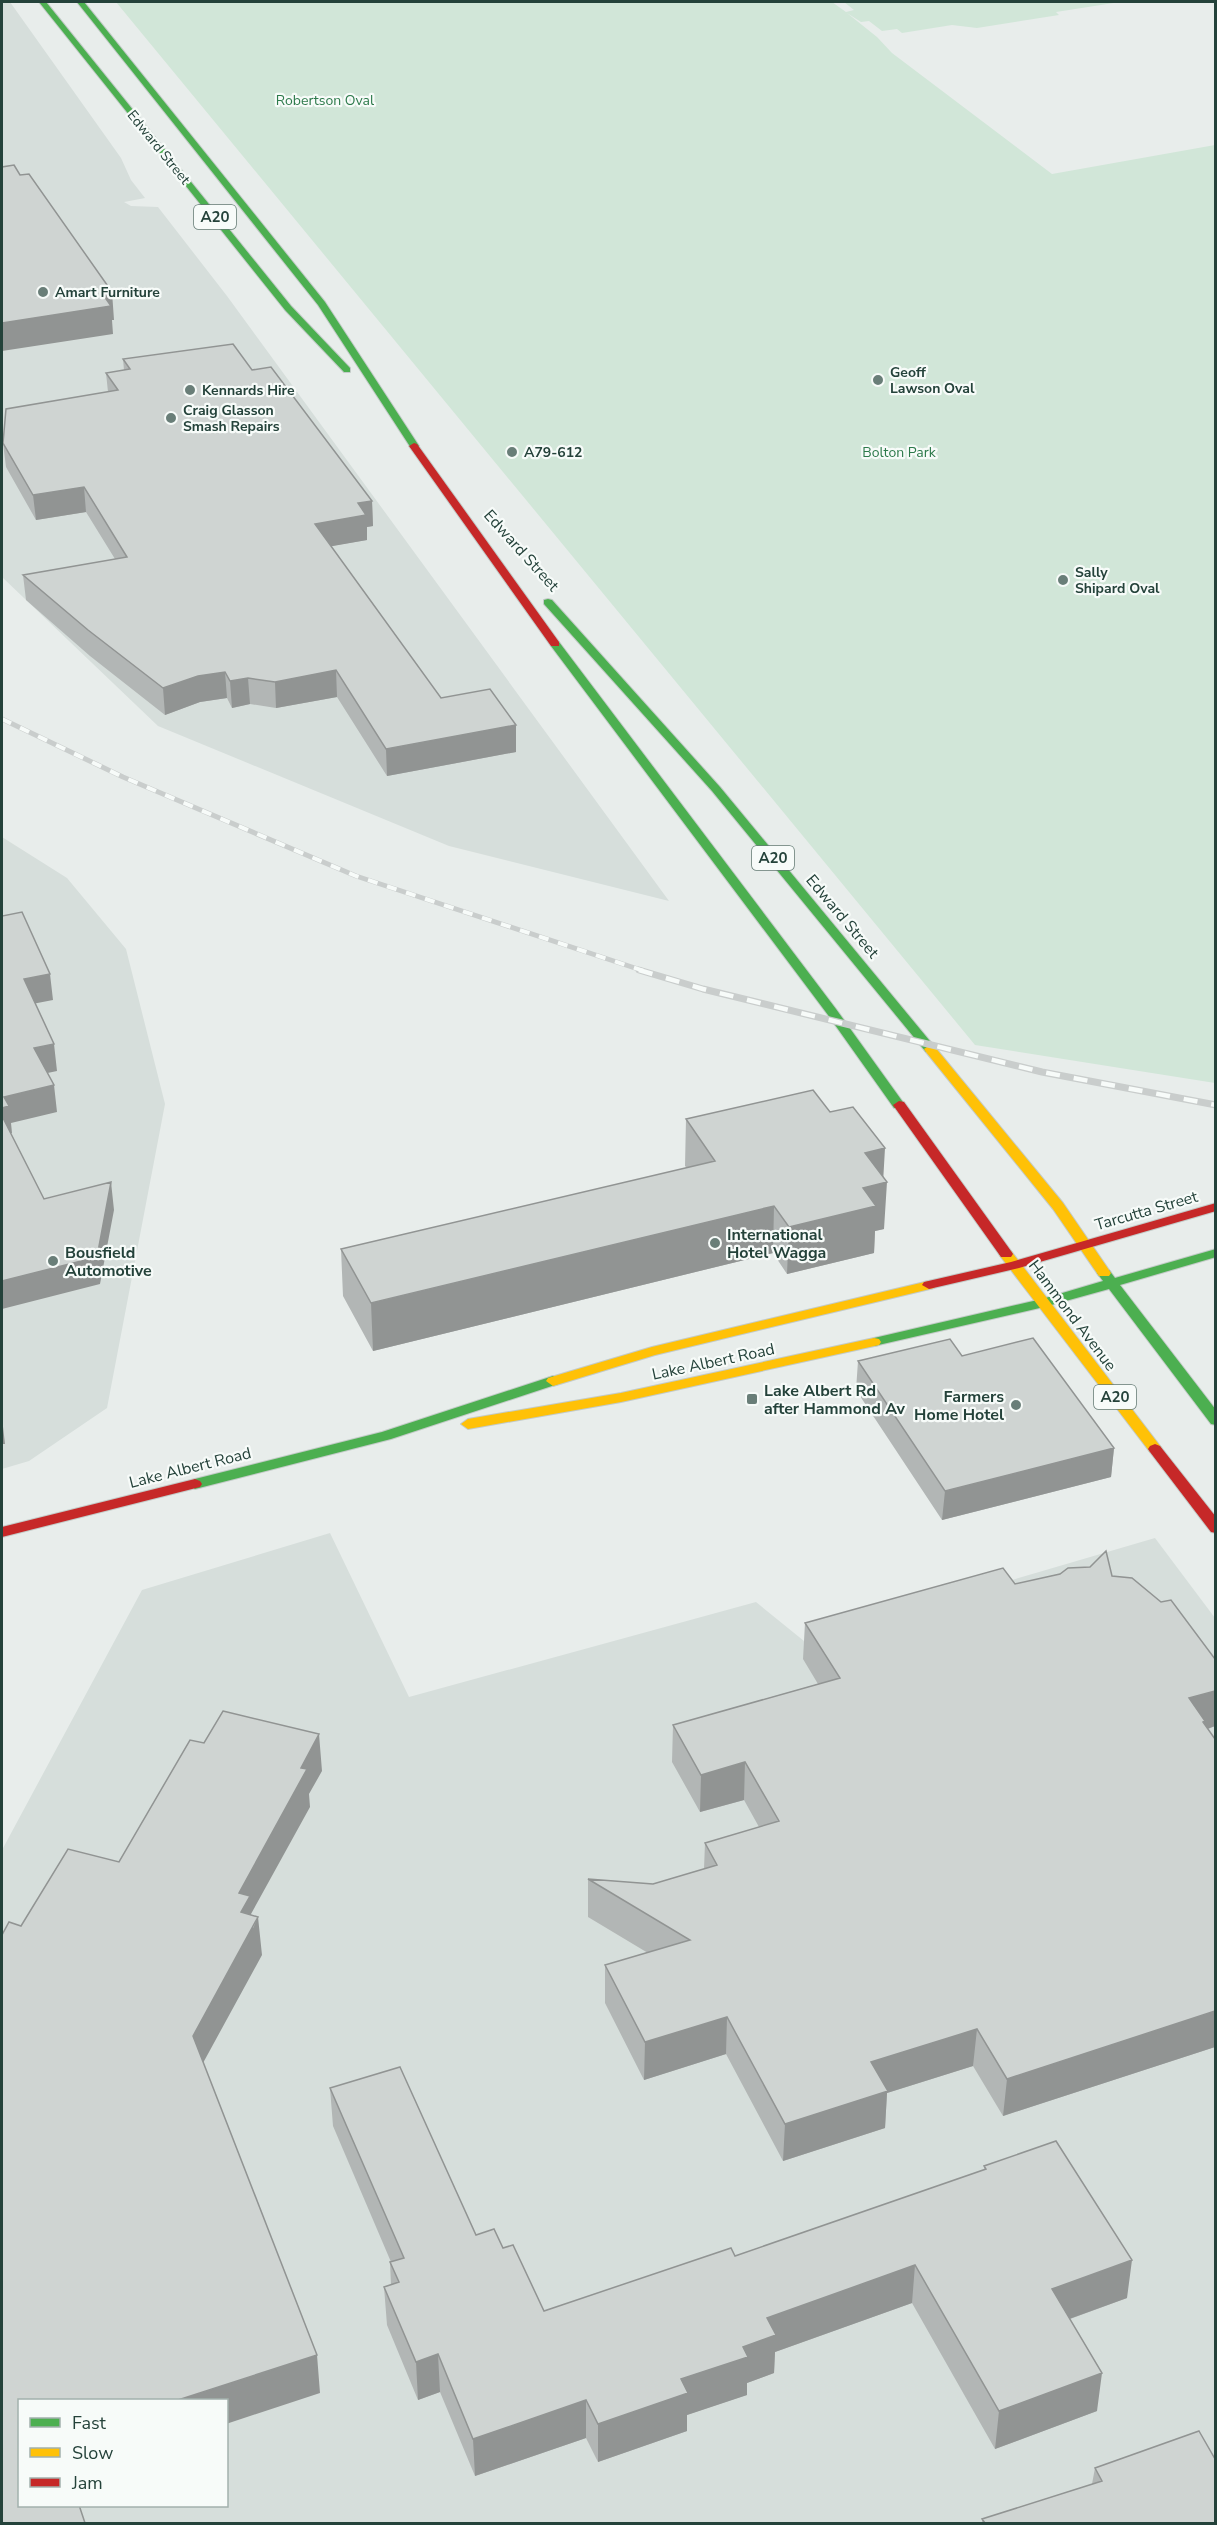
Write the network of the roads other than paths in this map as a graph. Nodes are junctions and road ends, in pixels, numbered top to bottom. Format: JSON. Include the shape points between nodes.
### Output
{"nodes":[{"id":1,"x":42,"y":2,"type":"edge"},
{"id":2,"x":80,"y":2,"type":"edge"},
{"id":3,"x":398,"y":424,"type":"junction"},
{"id":4,"x":442,"y":485,"type":"junction"},
{"id":5,"x":1215,"y":1207,"type":"edge"},
{"id":6,"x":1086,"y":1245,"type":"junction"},
{"id":7,"x":1215,"y":1253,"type":"edge"},
{"id":8,"x":1014,"y":1265,"type":"junction"},
{"id":9,"x":1112,"y":1284,"type":"junction"},
{"id":10,"x":1044,"y":1303,"type":"junction"},
{"id":11,"x":1215,"y":1421,"type":"edge"},
{"id":12,"x":386,"y":1436,"type":"junction"},
{"id":13,"x":1215,"y":1528,"type":"edge"},
{"id":14,"x":2,"y":1532,"type":"edge"}],
"edges":[{"from":1,"to":3,"type":"main road","name":"Edward Street","number":"A20","via":[[288,308]]},
{"from":2,"to":3,"type":"main road","name":"Edward Street","number":"A20","via":[[322,304]]},
{"from":3,"to":4,"type":"main road","name":"Edward Street","number":"A20"},
{"from":4,"to":6,"type":"main road","name":"Edward Street","number":"A20","via":[[716,789]]},
{"from":4,"to":8,"type":"main road","name":"Edward Street","number":"A20","via":[[568,663],[832,1012]]},
{"from":5,"to":6,"type":"main road","name":"Tarcutta Street"},
{"from":6,"to":8,"type":"main road","name":"Tarcutta Street"},
{"from":6,"to":9,"type":"main road","number":"A20"},
{"from":7,"to":9,"type":"main road"},
{"from":8,"to":10,"type":"main road","name":"Hammond Avenue","number":"A20"},
{"from":8,"to":12,"type":"main road","name":"Lake Albert Road","via":[[652,1351]]},
{"from":9,"to":10,"type":"main road","name":"Lake Albert Road"},
{"from":9,"to":11,"type":"main road","number":"A20"},
{"from":10,"to":12,"type":"main road","name":"Lake Albert Road","via":[[673,1387],[538,1414]]},
{"from":10,"to":13,"type":"main road","name":"Hammond Avenue","number":"A20"},
{"from":12,"to":14,"type":"main road","name":"Lake Albert Road"}]}
